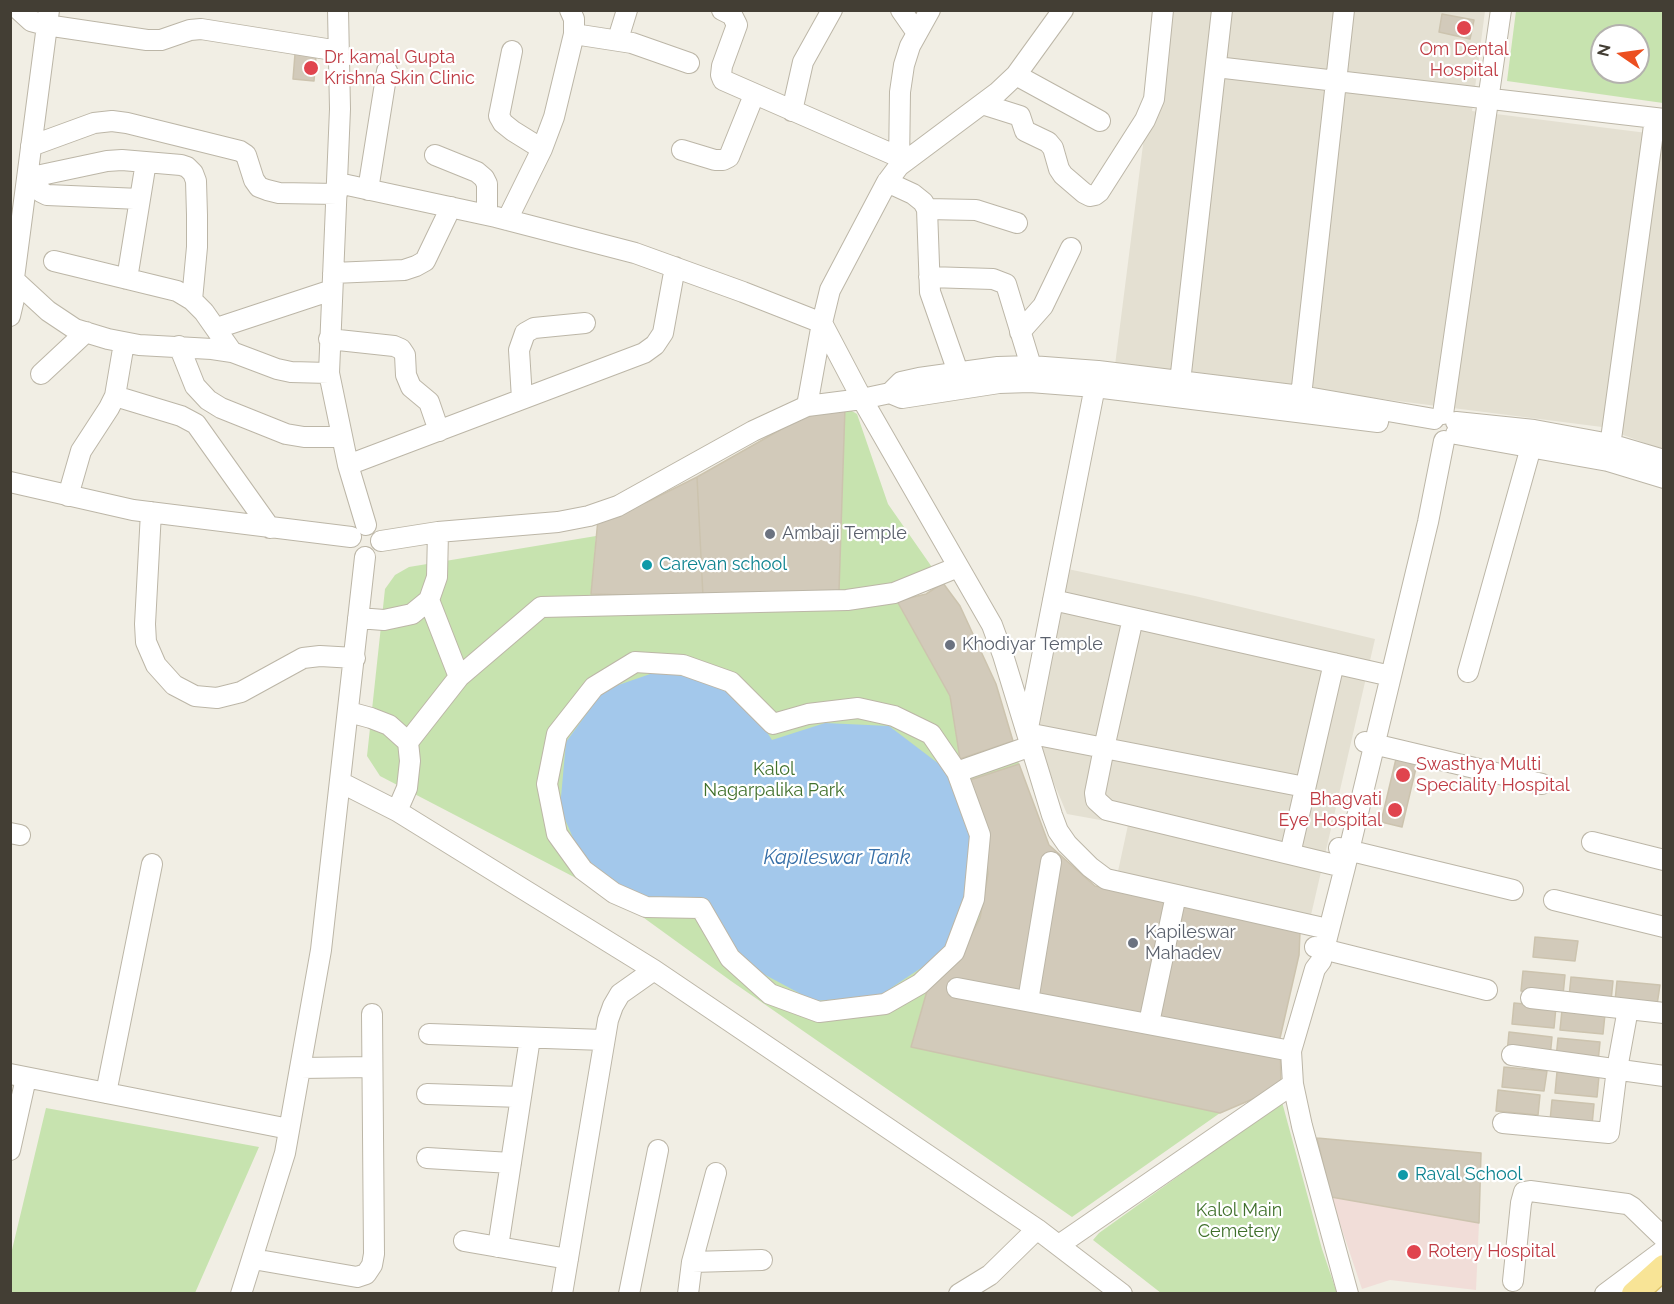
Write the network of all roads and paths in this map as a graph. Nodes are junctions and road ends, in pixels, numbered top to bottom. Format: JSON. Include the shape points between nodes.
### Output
{"nodes":[{"id":1,"x":19,"y":10,"type":"edge"},
{"id":2,"x":338,"y":10,"type":"edge"},
{"id":3,"x":570,"y":10,"type":"edge"},
{"id":4,"x":627,"y":10,"type":"edge"},
{"id":5,"x":722,"y":10,"type":"edge"},
{"id":6,"x":832,"y":10,"type":"edge"},
{"id":7,"x":901,"y":10,"type":"edge"},
{"id":8,"x":930,"y":10,"type":"edge"},
{"id":9,"x":1063,"y":10,"type":"edge"},
{"id":10,"x":1163,"y":10,"type":"edge"},
{"id":11,"x":1222,"y":10,"type":"edge"},
{"id":12,"x":1344,"y":10,"type":"edge"},
{"id":13,"x":1501,"y":10,"type":"edge"},
{"id":14,"x":47,"y":18,"type":"edge"},
{"id":15,"x":917,"y":33,"type":"junction"},
{"id":16,"x":574,"y":34,"type":"junction"},
{"id":17,"x":618,"y":39,"type":"junction"},
{"id":18,"x":339,"y":51,"type":"junction"},
{"id":19,"x":512,"y":51,"type":"dead end"},
{"id":20,"x":689,"y":63,"type":"dead end"},
{"id":21,"x":1215,"y":67,"type":"junction"},
{"id":22,"x":387,"y":71,"type":"dead end"},
{"id":23,"x":1016,"y":75,"type":"junction"},
{"id":24,"x":1336,"y":81,"type":"junction"},
{"id":25,"x":754,"y":95,"type":"junction"},
{"id":26,"x":1488,"y":98,"type":"junction"},
{"id":27,"x":982,"y":104,"type":"junction"},
{"id":28,"x":792,"y":111,"type":"junction"},
{"id":29,"x":1659,"y":119,"type":"edge"},
{"id":30,"x":1100,"y":121,"type":"dead end"},
{"id":31,"x":31,"y":146,"type":"junction"},
{"id":32,"x":542,"y":149,"type":"junction"},
{"id":33,"x":682,"y":150,"type":"dead end"},
{"id":34,"x":435,"y":155,"type":"dead end"},
{"id":35,"x":146,"y":162,"type":"junction"},
{"id":36,"x":899,"y":162,"type":"junction"},
{"id":37,"x":31,"y":177,"type":"junction"},
{"id":38,"x":887,"y":182,"type":"junction"},
{"id":39,"x":337,"y":189,"type":"junction"},
{"id":40,"x":368,"y":190,"type":"junction"},
{"id":41,"x":140,"y":199,"type":"junction"},
{"id":42,"x":451,"y":207,"type":"junction"},
{"id":43,"x":927,"y":209,"type":"junction"},
{"id":44,"x":487,"y":215,"type":"junction"},
{"id":45,"x":507,"y":220,"type":"junction"},
{"id":46,"x":1017,"y":223,"type":"dead end"},
{"id":47,"x":1071,"y":248,"type":"dead end"},
{"id":48,"x":54,"y":261,"type":"dead end"},
{"id":49,"x":675,"y":267,"type":"junction"},
{"id":50,"x":12,"y":277,"type":"edge"},
{"id":51,"x":929,"y":277,"type":"junction"},
{"id":52,"x":127,"y":279,"type":"junction"},
{"id":53,"x":332,"y":282,"type":"junction"},
{"id":54,"x":192,"y":300,"type":"junction"},
{"id":55,"x":10,"y":316,"type":"edge"},
{"id":56,"x":585,"y":323,"type":"dead end"},
{"id":57,"x":822,"y":323,"type":"junction"},
{"id":58,"x":217,"y":328,"type":"junction"},
{"id":59,"x":86,"y":332,"type":"junction"},
{"id":60,"x":1020,"y":332,"type":"junction"},
{"id":61,"x":329,"y":339,"type":"junction"},
{"id":62,"x":124,"y":343,"type":"junction"},
{"id":63,"x":179,"y":346,"type":"junction"},
{"id":64,"x":232,"y":352,"type":"junction"},
{"id":65,"x":1030,"y":366,"type":"junction"},
{"id":66,"x":958,"y":372,"type":"junction"},
{"id":67,"x":329,"y":373,"type":"junction"},
{"id":68,"x":41,"y":375,"type":"dead end"},
{"id":69,"x":1096,"y":379,"type":"junction"},
{"id":70,"x":1180,"y":382,"type":"junction"},
{"id":71,"x":890,"y":393,"type":"junction"},
{"id":72,"x":114,"y":396,"type":"junction"},
{"id":73,"x":1301,"y":396,"type":"junction"},
{"id":74,"x":522,"y":399,"type":"junction"},
{"id":75,"x":862,"y":399,"type":"junction"},
{"id":76,"x":807,"y":406,"type":"junction"},
{"id":77,"x":1442,"y":428,"type":"junction"},
{"id":78,"x":439,"y":431,"type":"junction"},
{"id":79,"x":342,"y":437,"type":"junction"},
{"id":80,"x":1531,"y":447,"type":"junction"},
{"id":81,"x":1609,"y":452,"type":"junction"},
{"id":82,"x":1664,"y":460,"type":"edge"},
{"id":83,"x":348,"y":465,"type":"junction"},
{"id":84,"x":1664,"y":478,"type":"edge"},
{"id":85,"x":10,"y":482,"type":"edge"},
{"id":86,"x":68,"y":495,"type":"junction"},
{"id":87,"x":151,"y":512,"type":"junction"},
{"id":88,"x":366,"y":525,"type":"junction"},
{"id":89,"x":270,"y":528,"type":"junction"},
{"id":90,"x":438,"y":532,"type":"junction"},
{"id":91,"x":351,"y":537,"type":"junction"},
{"id":92,"x":381,"y":541,"type":"junction"},
{"id":93,"x":365,"y":557,"type":"junction"},
{"id":94,"x":958,"y":567,"type":"junction"},
{"id":95,"x":429,"y":600,"type":"junction"},
{"id":96,"x":1053,"y":600,"type":"junction"},
{"id":97,"x":358,"y":618,"type":"junction"},
{"id":98,"x":1133,"y":618,"type":"junction"},
{"id":99,"x":355,"y":658,"type":"junction"},
{"id":100,"x":1334,"y":663,"type":"junction"},
{"id":101,"x":1468,"y":672,"type":"dead end"},
{"id":102,"x":1382,"y":674,"type":"junction"},
{"id":103,"x":459,"y":677,"type":"junction"},
{"id":104,"x":349,"y":712,"type":"junction"},
{"id":105,"x":1029,"y":740,"type":"junction"},
{"id":106,"x":408,"y":742,"type":"junction"},
{"id":107,"x":1370,"y":744,"type":"junction"},
{"id":108,"x":1104,"y":748,"type":"junction"},
{"id":109,"x":957,"y":772,"type":"junction"},
{"id":110,"x":340,"y":782,"type":"junction"},
{"id":111,"x":1542,"y":784,"type":"dead end"},
{"id":112,"x":1305,"y":787,"type":"junction"},
{"id":113,"x":397,"y":811,"type":"junction"},
{"id":114,"x":1592,"y":842,"type":"dead end"},
{"id":115,"x":1341,"y":854,"type":"junction"},
{"id":116,"x":1290,"y":855,"type":"junction"},
{"id":117,"x":1664,"y":860,"type":"edge"},
{"id":118,"x":1051,"y":862,"type":"dead end"},
{"id":119,"x":152,"y":864,"type":"dead end"},
{"id":120,"x":1513,"y":890,"type":"dead end"},
{"id":121,"x":1176,"y":895,"type":"junction"},
{"id":122,"x":1554,"y":900,"type":"dead end"},
{"id":123,"x":1664,"y":927,"type":"edge"},
{"id":124,"x":1319,"y":941,"type":"junction"},
{"id":125,"x":654,"y":969,"type":"junction"},
{"id":126,"x":957,"y":988,"type":"dead end"},
{"id":127,"x":1486,"y":990,"type":"dead end"},
{"id":128,"x":1531,"y":998,"type":"dead end"},
{"id":129,"x":1028,"y":1001,"type":"junction"},
{"id":130,"x":1628,"y":1009,"type":"junction"},
{"id":131,"x":1664,"y":1013,"type":"edge"},
{"id":132,"x":372,"y":1014,"type":"dead end"},
{"id":133,"x":1149,"y":1023,"type":"junction"},
{"id":134,"x":429,"y":1034,"type":"dead end"},
{"id":135,"x":530,"y":1038,"type":"junction"},
{"id":136,"x":604,"y":1040,"type":"junction"},
{"id":137,"x":1291,"y":1051,"type":"junction"},
{"id":138,"x":1512,"y":1055,"type":"dead end"},
{"id":139,"x":372,"y":1067,"type":"junction"},
{"id":140,"x":300,"y":1068,"type":"junction"},
{"id":141,"x":1617,"y":1069,"type":"junction"},
{"id":142,"x":18,"y":1076,"type":"edge"},
{"id":143,"x":1664,"y":1076,"type":"edge"},
{"id":144,"x":1293,"y":1084,"type":"junction"},
{"id":145,"x":106,"y":1093,"type":"junction"},
{"id":146,"x":427,"y":1094,"type":"dead end"},
{"id":147,"x":521,"y":1097,"type":"junction"},
{"id":148,"x":1503,"y":1123,"type":"dead end"},
{"id":149,"x":289,"y":1129,"type":"junction"},
{"id":150,"x":10,"y":1150,"type":"edge"},
{"id":151,"x":658,"y":1150,"type":"dead end"},
{"id":152,"x":427,"y":1158,"type":"dead end"},
{"id":153,"x":511,"y":1163,"type":"junction"},
{"id":154,"x":716,"y":1173,"type":"dead end"},
{"id":155,"x":1037,"y":1228,"type":"junction"},
{"id":156,"x":1664,"y":1238,"type":"edge"},
{"id":157,"x":464,"y":1241,"type":"dead end"},
{"id":158,"x":1059,"y":1245,"type":"junction"},
{"id":159,"x":498,"y":1247,"type":"junction"},
{"id":160,"x":1664,"y":1250,"type":"edge"},
{"id":161,"x":253,"y":1259,"type":"junction"},
{"id":162,"x":568,"y":1259,"type":"junction"},
{"id":163,"x":762,"y":1260,"type":"dead end"},
{"id":164,"x":692,"y":1262,"type":"junction"},
{"id":165,"x":1664,"y":1267,"type":"edge"},
{"id":166,"x":1513,"y":1281,"type":"dead end"},
{"id":167,"x":241,"y":1293,"type":"edge"},
{"id":168,"x":562,"y":1293,"type":"edge"},
{"id":169,"x":629,"y":1293,"type":"edge"},
{"id":170,"x":688,"y":1293,"type":"edge"},
{"id":171,"x":959,"y":1293,"type":"edge"},
{"id":172,"x":1122,"y":1293,"type":"edge"},
{"id":173,"x":1348,"y":1293,"type":"edge"},
{"id":174,"x":1605,"y":1293,"type":"edge"},
{"id":175,"x":1634,"y":1293,"type":"edge"}],
"edges":[{"from":1,"to":14,"type":"street","via":[[31,21]]},
{"from":2,"to":18,"type":"street"},
{"from":3,"to":16,"type":"street"},
{"from":4,"to":17,"type":"street"},
{"from":5,"to":25,"type":"street","via":[[732,15],[738,25],[721,75],[730,85]]},
{"from":6,"to":28,"type":"street","via":[[803,62]]},
{"from":7,"to":15,"type":"street"},
{"from":8,"to":15,"type":"street"},
{"from":9,"to":23,"type":"street"},
{"from":10,"to":27,"type":"street","via":[[1154,99],[1145,120],[1095,195],[1084,193],[1063,175],[1053,148],[1025,132],[1020,116]]},
{"from":11,"to":21,"type":"street"},
{"from":12,"to":24,"type":"street"},
{"from":13,"to":26,"type":"street"},
{"from":14,"to":18,"type":"street","via":[[147,40],[201,29]]},
{"from":14,"to":31,"type":"street"},
{"from":15,"to":36,"type":"street","via":[[904,65],[900,92]]},
{"from":16,"to":17,"type":"street"},
{"from":16,"to":32,"type":"street"},
{"from":17,"to":20,"type":"street"},
{"from":18,"to":39,"type":"street"},
{"from":19,"to":32,"type":"street","via":[[499,116],[513,131]]},
{"from":21,"to":24,"type":"street"},
{"from":21,"to":70,"type":"street"},
{"from":22,"to":40,"type":"street"},
{"from":23,"to":27,"type":"street"},
{"from":23,"to":30,"type":"street"},
{"from":24,"to":26,"type":"street"},
{"from":24,"to":73,"type":"street"},
{"from":25,"to":28,"type":"street"},
{"from":25,"to":33,"type":"street","via":[[729,156],[715,160]]},
{"from":26,"to":29,"type":"street"},
{"from":26,"to":77,"type":"street"},
{"from":27,"to":36,"type":"street"},
{"from":28,"to":36,"type":"street"},
{"from":29,"to":81,"type":"street"},
{"from":31,"to":37,"type":"street"},
{"from":31,"to":39,"type":"street","via":[[94,123],[127,123],[240,151],[246,155],[254,180],[267,190],[279,193]]},
{"from":32,"to":45,"type":"street"},
{"from":34,"to":44,"type":"street","via":[[484,178]]},
{"from":35,"to":37,"type":"street","via":[[107,161]]},
{"from":35,"to":41,"type":"street"},
{"from":35,"to":54,"type":"street","via":[[181,165],[193,173],[196,181]]},
{"from":36,"to":38,"type":"street"},
{"from":37,"to":41,"type":"street","via":[[47,195]]},
{"from":37,"to":50,"type":"street"},
{"from":38,"to":43,"type":"street","via":[[913,194]]},
{"from":38,"to":57,"type":"street","via":[[830,290]]},
{"from":39,"to":40,"type":"street"},
{"from":39,"to":53,"type":"street"},
{"from":40,"to":42,"type":"street"},
{"from":41,"to":52,"type":"street"},
{"from":42,"to":44,"type":"street"},
{"from":42,"to":53,"type":"street","via":[[425,261],[404,270]]},
{"from":43,"to":46,"type":"street","via":[[976,210]]},
{"from":43,"to":51,"type":"street"},
{"from":44,"to":45,"type":"street"},
{"from":45,"to":49,"type":"street"},
{"from":47,"to":60,"type":"street","via":[[1043,306]]},
{"from":48,"to":52,"type":"street"},
{"from":49,"to":57,"type":"street"},
{"from":49,"to":74,"type":"street","via":[[663,333],[655,345],[644,353]]},
{"from":50,"to":55,"type":"street","via":[[14,299]]},
{"from":50,"to":59,"type":"street","via":[[48,311]]},
{"from":51,"to":60,"type":"street","via":[[1001,280],[1009,291]]},
{"from":51,"to":66,"type":"street","via":[[935,312]]},
{"from":52,"to":54,"type":"street","via":[[177,291]]},
{"from":53,"to":58,"type":"street"},
{"from":53,"to":61,"type":"street"},
{"from":54,"to":58,"type":"street"},
{"from":56,"to":74,"type":"street","via":[[534,328],[525,333],[519,350]]},
{"from":57,"to":75,"type":"street"},
{"from":57,"to":76,"type":"street"},
{"from":58,"to":64,"type":"street"},
{"from":59,"to":62,"type":"street"},
{"from":59,"to":68,"type":"street"},
{"from":60,"to":65,"type":"street"},
{"from":61,"to":67,"type":"street"},
{"from":61,"to":78,"type":"street","via":[[401,349],[411,387],[429,402]]},
{"from":62,"to":63,"type":"street"},
{"from":62,"to":72,"type":"street"},
{"from":63,"to":64,"type":"street"},
{"from":63,"to":79,"type":"street","via":[[195,386],[221,408],[286,434]]},
{"from":64,"to":67,"type":"street","via":[[277,369]]},
{"from":65,"to":66,"type":"street"},
{"from":65,"to":69,"type":"street"},
{"from":66,"to":71,"type":"street","via":[[901,382]]},
{"from":67,"to":79,"type":"street"},
{"from":69,"to":70,"type":"street"},
{"from":69,"to":71,"type":"street","via":[[1009,382],[902,398]]},
{"from":69,"to":77,"type":"street"},
{"from":69,"to":96,"type":"street"},
{"from":70,"to":73,"type":"street"},
{"from":71,"to":75,"type":"street"},
{"from":72,"to":86,"type":"street","via":[[81,451]]},
{"from":72,"to":89,"type":"street","via":[[196,424]]},
{"from":73,"to":77,"type":"street"},
{"from":74,"to":78,"type":"street"},
{"from":75,"to":76,"type":"street"},
{"from":75,"to":94,"type":"street"},
{"from":76,"to":90,"type":"street","via":[[753,431],[618,506],[589,516]]},
{"from":77,"to":80,"type":"street"},
{"from":77,"to":81,"type":"street","via":[[1534,430]]},
{"from":77,"to":102,"type":"street"},
{"from":77,"to":107,"type":"street","via":[[1428,522]]},
{"from":78,"to":83,"type":"street"},
{"from":79,"to":83,"type":"street"},
{"from":80,"to":81,"type":"street"},
{"from":80,"to":101,"type":"street"},
{"from":81,"to":82,"type":"street"},
{"from":81,"to":84,"type":"street"},
{"from":83,"to":88,"type":"street"},
{"from":85,"to":86,"type":"street"},
{"from":86,"to":87,"type":"street"},
{"from":87,"to":89,"type":"street"},
{"from":87,"to":99,"type":"street","via":[[147,642],[156,665],[174,685],[195,696],[217,698],[241,692],[303,658]]},
{"from":88,"to":91,"type":"street","via":[[359,526]]},
{"from":88,"to":92,"type":"street","via":[[379,531]]},
{"from":89,"to":91,"type":"street"},
{"from":90,"to":92,"type":"street"},
{"from":90,"to":95,"type":"street","via":[[437,576]]},
{"from":91,"to":93,"type":"street","via":[[353,550]]},
{"from":92,"to":93,"type":"street","via":[[378,552]]},
{"from":93,"to":97,"type":"street"},
{"from":94,"to":103,"type":"street","via":[[894,593],[847,600],[541,607]]},
{"from":94,"to":105,"type":"street","via":[[992,625]]},
{"from":95,"to":97,"type":"street","via":[[412,614],[384,620]]},
{"from":95,"to":103,"type":"street"},
{"from":96,"to":98,"type":"street"},
{"from":96,"to":105,"type":"street"},
{"from":97,"to":99,"type":"street"},
{"from":98,"to":100,"type":"street"},
{"from":98,"to":108,"type":"street"},
{"from":99,"to":104,"type":"street"},
{"from":100,"to":102,"type":"street"},
{"from":100,"to":112,"type":"street"},
{"from":102,"to":107,"type":"street"},
{"from":103,"to":106,"type":"street"},
{"from":104,"to":106,"type":"street","via":[[389,725]]},
{"from":104,"to":110,"type":"street"},
{"from":105,"to":108,"type":"street"},
{"from":105,"to":109,"type":"street"},
{"from":105,"to":121,"type":"street","via":[[1055,823],[1067,844],[1106,879]]},
{"from":106,"to":113,"type":"street","via":[[407,788]]},
{"from":107,"to":111,"type":"street"},
{"from":107,"to":115,"type":"street"},
{"from":108,"to":112,"type":"street"},
{"from":108,"to":116,"type":"street","via":[[1095,793],[1101,807]]},
{"from":109,"to":109,"type":"street","via":[[931,734],[894,716],[858,708],[808,714],[773,724],[731,682],[683,665],[635,662],[594,687],[557,734],[547,784],[556,834],[583,870],[614,893],[646,907],[701,908],[730,958],[770,994],[819,1012],[885,1004],[920,984],[954,952],[974,899],[980,836]]},
{"from":110,"to":113,"type":"street"},
{"from":110,"to":140,"type":"street","via":[[321,950]]},
{"from":112,"to":116,"type":"street"},
{"from":113,"to":125,"type":"street"},
{"from":114,"to":117,"type":"street"},
{"from":115,"to":116,"type":"street"},
{"from":115,"to":120,"type":"street"},
{"from":115,"to":124,"type":"street"},
{"from":118,"to":129,"type":"street"},
{"from":119,"to":145,"type":"street"},
{"from":121,"to":124,"type":"street"},
{"from":121,"to":133,"type":"street"},
{"from":122,"to":123,"type":"street"},
{"from":124,"to":127,"type":"street"},
{"from":124,"to":137,"type":"street","via":[[1321,961],[1315,969]]},
{"from":125,"to":136,"type":"street","via":[[620,994],[610,1013]]},
{"from":125,"to":155,"type":"street"},
{"from":126,"to":129,"type":"street"},
{"from":128,"to":130,"type":"street"},
{"from":129,"to":133,"type":"street"},
{"from":130,"to":131,"type":"street"},
{"from":130,"to":141,"type":"street"},
{"from":132,"to":139,"type":"street"},
{"from":133,"to":137,"type":"street"},
{"from":134,"to":135,"type":"street"},
{"from":135,"to":136,"type":"street"},
{"from":135,"to":147,"type":"street"},
{"from":136,"to":162,"type":"street"},
{"from":137,"to":144,"type":"street"},
{"from":138,"to":141,"type":"street"},
{"from":139,"to":140,"type":"street"},
{"from":139,"to":161,"type":"street","via":[[372,1265],[366,1274],[357,1276]]},
{"from":140,"to":149,"type":"street"},
{"from":141,"to":143,"type":"street"},
{"from":141,"to":148,"type":"street","via":[[1609,1133]]},
{"from":142,"to":145,"type":"street"},
{"from":142,"to":150,"type":"street"},
{"from":144,"to":158,"type":"street"},
{"from":144,"to":173,"type":"street"},
{"from":145,"to":149,"type":"street"},
{"from":146,"to":147,"type":"street"},
{"from":147,"to":153,"type":"street"},
{"from":149,"to":161,"type":"street"},
{"from":151,"to":169,"type":"street"},
{"from":152,"to":153,"type":"street"},
{"from":153,"to":159,"type":"street"},
{"from":154,"to":164,"type":"street"},
{"from":155,"to":158,"type":"street"},
{"from":155,"to":171,"type":"street","via":[[990,1275]]},
{"from":156,"to":166,"type":"street","via":[[1627,1204],[1524,1192]]},
{"from":157,"to":159,"type":"street"},
{"from":158,"to":172,"type":"street"},
{"from":159,"to":162,"type":"street"},
{"from":160,"to":174,"type":"street"},
{"from":161,"to":167,"type":"street"},
{"from":162,"to":168,"type":"street"},
{"from":163,"to":164,"type":"street"},
{"from":164,"to":170,"type":"street"},
{"from":165,"to":175,"type":"main road"}]}
